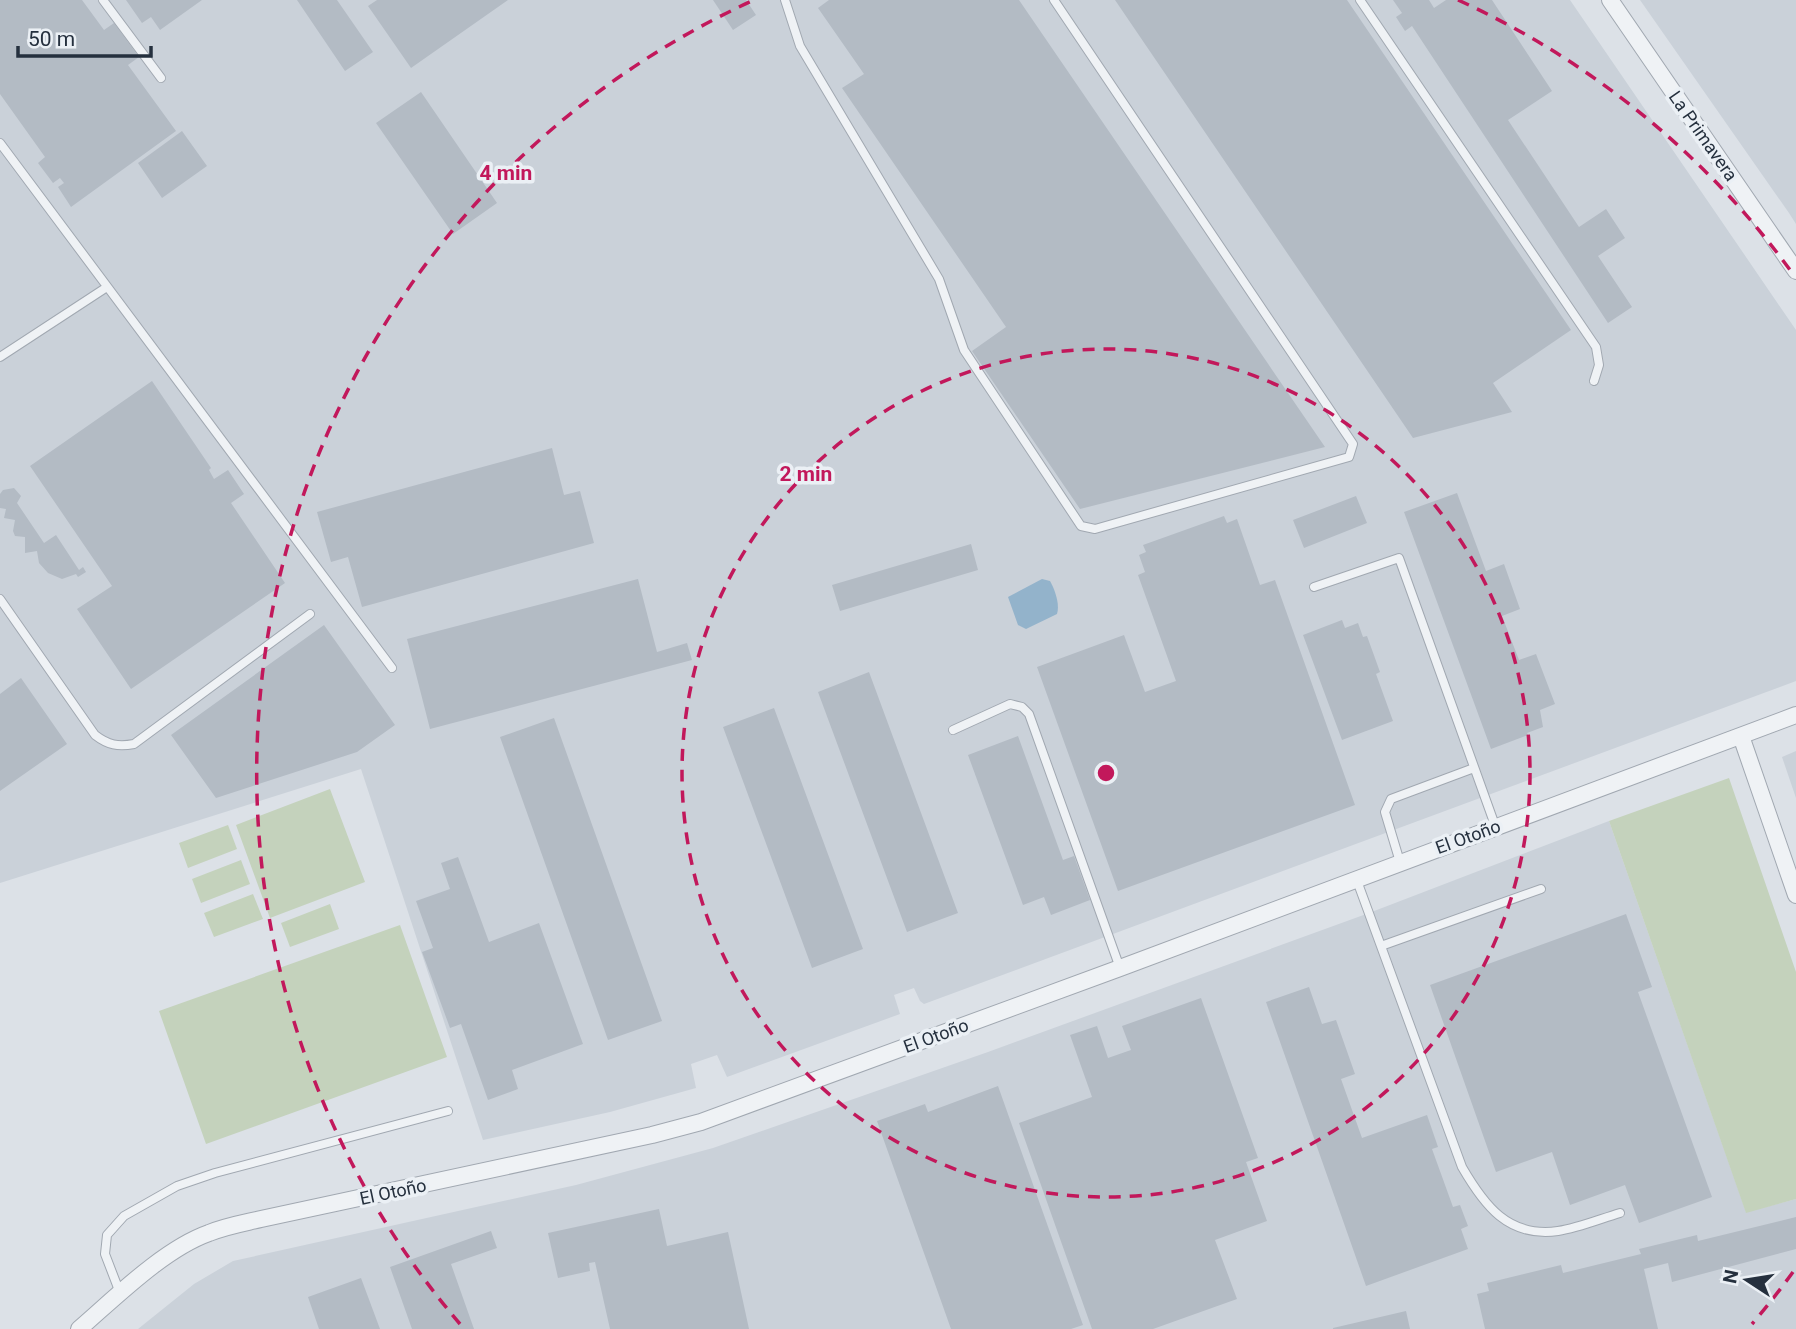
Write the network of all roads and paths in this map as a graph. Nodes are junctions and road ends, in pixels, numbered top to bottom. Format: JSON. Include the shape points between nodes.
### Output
{"nodes":[{"id":1,"x":103,"y":0,"type":"edge"},
{"id":2,"x":785,"y":0,"type":"edge"},
{"id":3,"x":1054,"y":0,"type":"edge"},
{"id":4,"x":1360,"y":0,"type":"edge"},
{"id":5,"x":1610,"y":0,"type":"edge"},
{"id":6,"x":161,"y":78,"type":"dead end"},
{"id":7,"x":0,"y":142,"type":"edge"},
{"id":8,"x":1796,"y":271,"type":"edge"},
{"id":9,"x":107,"y":287,"type":"junction"},
{"id":10,"x":0,"y":357,"type":"edge"},
{"id":11,"x":1594,"y":381,"type":"dead end"},
{"id":12,"x":1314,"y":587,"type":"dead end"},
{"id":13,"x":0,"y":599,"type":"edge"},
{"id":14,"x":310,"y":614,"type":"dead end"},
{"id":15,"x":392,"y":668,"type":"dead end"},
{"id":16,"x":1796,"y":715,"type":"edge"},
{"id":17,"x":953,"y":730,"type":"dead end"},
{"id":18,"x":1741,"y":736,"type":"junction"},
{"id":19,"x":1474,"y":768,"type":"junction"},
{"id":20,"x":1496,"y":828,"type":"junction"},
{"id":21,"x":1400,"y":862,"type":"junction"},
{"id":22,"x":1356,"y":878,"type":"junction"},
{"id":23,"x":1542,"y":889,"type":"dead end"},
{"id":24,"x":1796,"y":895,"type":"edge"},
{"id":25,"x":1381,"y":946,"type":"junction"},
{"id":26,"x":1120,"y":968,"type":"junction"},
{"id":27,"x":448,"y":1111,"type":"dead end"},
{"id":28,"x":1620,"y":1213,"type":"dead end"},
{"id":29,"x":120,"y":1293,"type":"junction"},
{"id":30,"x":79,"y":1329,"type":"edge"}],
"edges":[{"from":1,"to":6,"type":"lane"},
{"from":2,"to":3,"type":"lane","via":[[800,46],[939,279],[967,356],[1081,526],[1096,529],[1349,457],[1353,443]]},
{"from":4,"to":11,"type":"lane","via":[[1596,347],[1599,365]]},
{"from":5,"to":8,"type":"street","name":"La Primavera"},
{"from":7,"to":9,"type":"lane"},
{"from":9,"to":10,"type":"lane"},
{"from":9,"to":15,"type":"lane"},
{"from":12,"to":19,"type":"lane","via":[[1399,558]]},
{"from":13,"to":14,"type":"lane","via":[[95,735],[119,747],[134,744]]},
{"from":16,"to":18,"type":"street","name":"El Otoño"},
{"from":17,"to":26,"type":"lane","via":[[1010,705],[1029,714]]},
{"from":18,"to":20,"type":"street","name":"El Otoño"},
{"from":18,"to":24,"type":"street"},
{"from":19,"to":20,"type":"lane"},
{"from":19,"to":21,"type":"lane","via":[[1391,799],[1385,812]]},
{"from":20,"to":21,"type":"street","name":"El Otoño"},
{"from":21,"to":22,"type":"street","name":"El Otoño"},
{"from":22,"to":25,"type":"lane"},
{"from":22,"to":26,"type":"street","name":"El Otoño"},
{"from":23,"to":25,"type":"lane"},
{"from":25,"to":28,"type":"lane","via":[[1462,1167],[1479,1196],[1509,1224],[1528,1230],[1558,1231]]},
{"from":26,"to":29,"type":"street","name":"El Otoño","via":[[680,1129],[207,1233]]},
{"from":27,"to":29,"type":"lane","via":[[177,1186],[124,1216],[107,1234],[104,1254]]},
{"from":29,"to":30,"type":"street","name":"El Otoño"}]}
